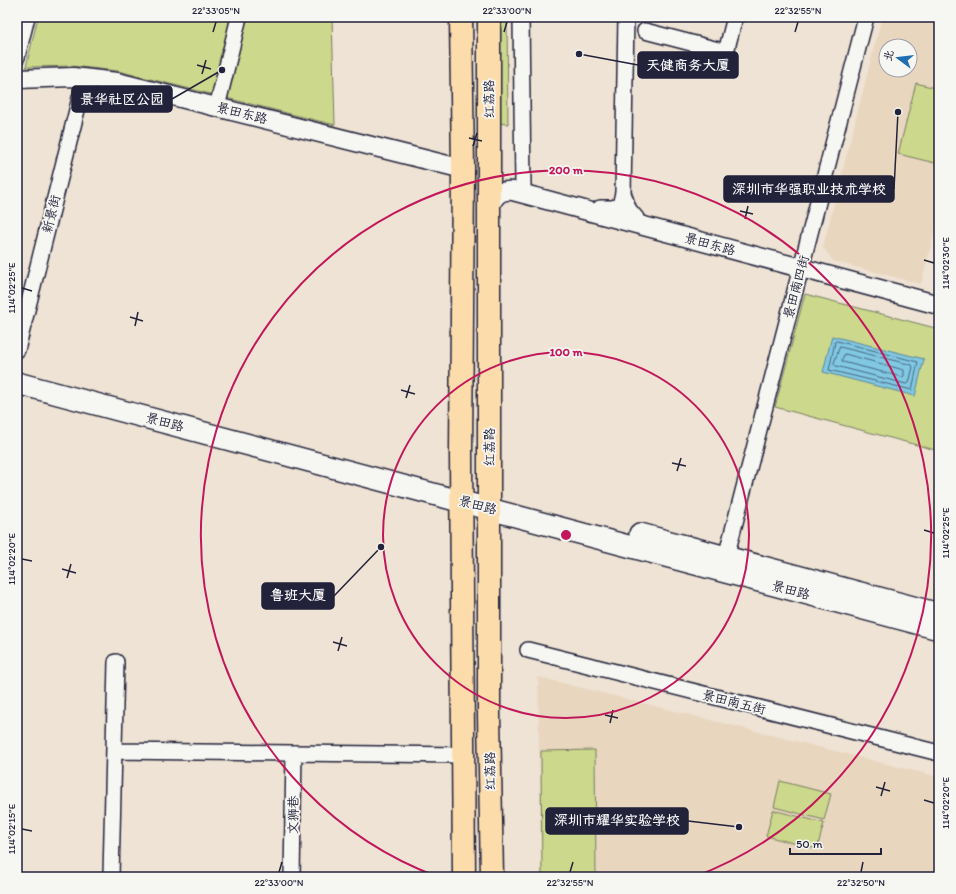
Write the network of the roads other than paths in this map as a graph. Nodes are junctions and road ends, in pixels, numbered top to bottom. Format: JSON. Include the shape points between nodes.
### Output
{"nodes":[{"id":1,"x":27,"y":17,"type":"edge"},
{"id":2,"x":239,"y":17,"type":"edge"},
{"id":3,"x":461,"y":17,"type":"edge"},
{"id":4,"x":489,"y":17,"type":"edge"},
{"id":5,"x":522,"y":17,"type":"edge"},
{"id":6,"x":626,"y":17,"type":"edge"},
{"id":7,"x":734,"y":17,"type":"edge"},
{"id":8,"x":866,"y":17,"type":"edge"},
{"id":9,"x":645,"y":31,"type":"dead end"},
{"id":10,"x":17,"y":57,"type":"edge"},
{"id":11,"x":85,"y":78,"type":"junction"},
{"id":12,"x":17,"y":79,"type":"edge"},
{"id":13,"x":217,"y":107,"type":"junction"},
{"id":14,"x":489,"y":166,"type":"junction"},
{"id":15,"x":463,"y":169,"type":"junction"},
{"id":16,"x":523,"y":187,"type":"junction"},
{"id":17,"x":623,"y":193,"type":"junction"},
{"id":18,"x":489,"y":208,"type":"junction"},
{"id":19,"x":600,"y":208,"type":"junction"},
{"id":20,"x":636,"y":218,"type":"junction"},
{"id":21,"x":802,"y":266,"type":"junction"},
{"id":22,"x":939,"y":299,"type":"edge"},
{"id":23,"x":939,"y":305,"type":"edge"},
{"id":24,"x":17,"y":350,"type":"edge"},
{"id":25,"x":17,"y":369,"type":"edge"},
{"id":26,"x":17,"y":383,"type":"edge"},
{"id":27,"x":462,"y":494,"type":"junction"},
{"id":28,"x":489,"y":501,"type":"junction"},
{"id":29,"x":726,"y":557,"type":"junction"},
{"id":30,"x":939,"y":614,"type":"edge"},
{"id":31,"x":939,"y":629,"type":"edge"},
{"id":32,"x":528,"y":650,"type":"dead end"},
{"id":33,"x":116,"y":662,"type":"dead end"},
{"id":34,"x":114,"y":751,"type":"junction"},
{"id":35,"x":294,"y":753,"type":"junction"},
{"id":36,"x":939,"y":753,"type":"edge"},
{"id":37,"x":464,"y":755,"type":"junction"},
{"id":38,"x":111,"y":877,"type":"edge"},
{"id":39,"x":292,"y":877,"type":"edge"},
{"id":40,"x":464,"y":877,"type":"edge"},
{"id":41,"x":492,"y":877,"type":"edge"}],
"edges":[{"from":1,"to":10,"type":"street"},
{"from":2,"to":13,"type":"street"},
{"from":3,"to":15,"type":"main road","name":"红荔路"},
{"from":4,"to":14,"type":"main road","name":"红荔路"},
{"from":5,"to":16,"type":"street"},
{"from":6,"to":17,"type":"street"},
{"from":7,"to":9,"type":"street","via":[[726,52]]},
{"from":8,"to":21,"type":"street","name":"景田南四街"},
{"from":11,"to":12,"type":"street","name":"景田东路","via":[[59,76]]},
{"from":11,"to":13,"type":"street","name":"景田东路","via":[[131,85]]},
{"from":11,"to":24,"type":"street","name":"新景街"},
{"from":13,"to":15,"type":"street","name":"景田东路"},
{"from":14,"to":16,"type":"street","name":"景田东路","via":[[493,174],[501,180]]},
{"from":14,"to":18,"type":"main road","name":"红荔路"},
{"from":15,"to":27,"type":"main road","name":"红荔路"},
{"from":16,"to":19,"type":"street","name":"景田东路"},
{"from":17,"to":19,"type":"street","via":[[620,206]]},
{"from":17,"to":20,"type":"street","via":[[629,210]]},
{"from":18,"to":21,"type":"street","name":"景田东路","via":[[499,193],[513,191]]},
{"from":18,"to":28,"type":"main road","name":"红荔路"},
{"from":19,"to":20,"type":"street","name":"景田东路"},
{"from":20,"to":21,"type":"street","name":"景田东路"},
{"from":21,"to":22,"type":"street","name":"景田东路"},
{"from":21,"to":23,"type":"street","name":"景田东路"},
{"from":21,"to":29,"type":"street","name":"景田南四街"},
{"from":25,"to":27,"type":"main road","name":"景田路"},
{"from":26,"to":27,"type":"main road","name":"景田路"},
{"from":27,"to":28,"type":"main road","name":"景田路"},
{"from":27,"to":37,"type":"main road","name":"红荔路"},
{"from":28,"to":29,"type":"main road","name":"景田路"},
{"from":28,"to":31,"type":"main road","name":"景田路"},
{"from":28,"to":41,"type":"main road","name":"红荔路"},
{"from":29,"to":30,"type":"main road","name":"景田路"},
{"from":32,"to":36,"type":"street","name":"景田南五街"},
{"from":33,"to":34,"type":"street"},
{"from":34,"to":35,"type":"street"},
{"from":34,"to":38,"type":"street"},
{"from":35,"to":37,"type":"street"},
{"from":35,"to":39,"type":"street","name":"文狮巷"},
{"from":37,"to":40,"type":"main road","name":"红荔路"}]}
